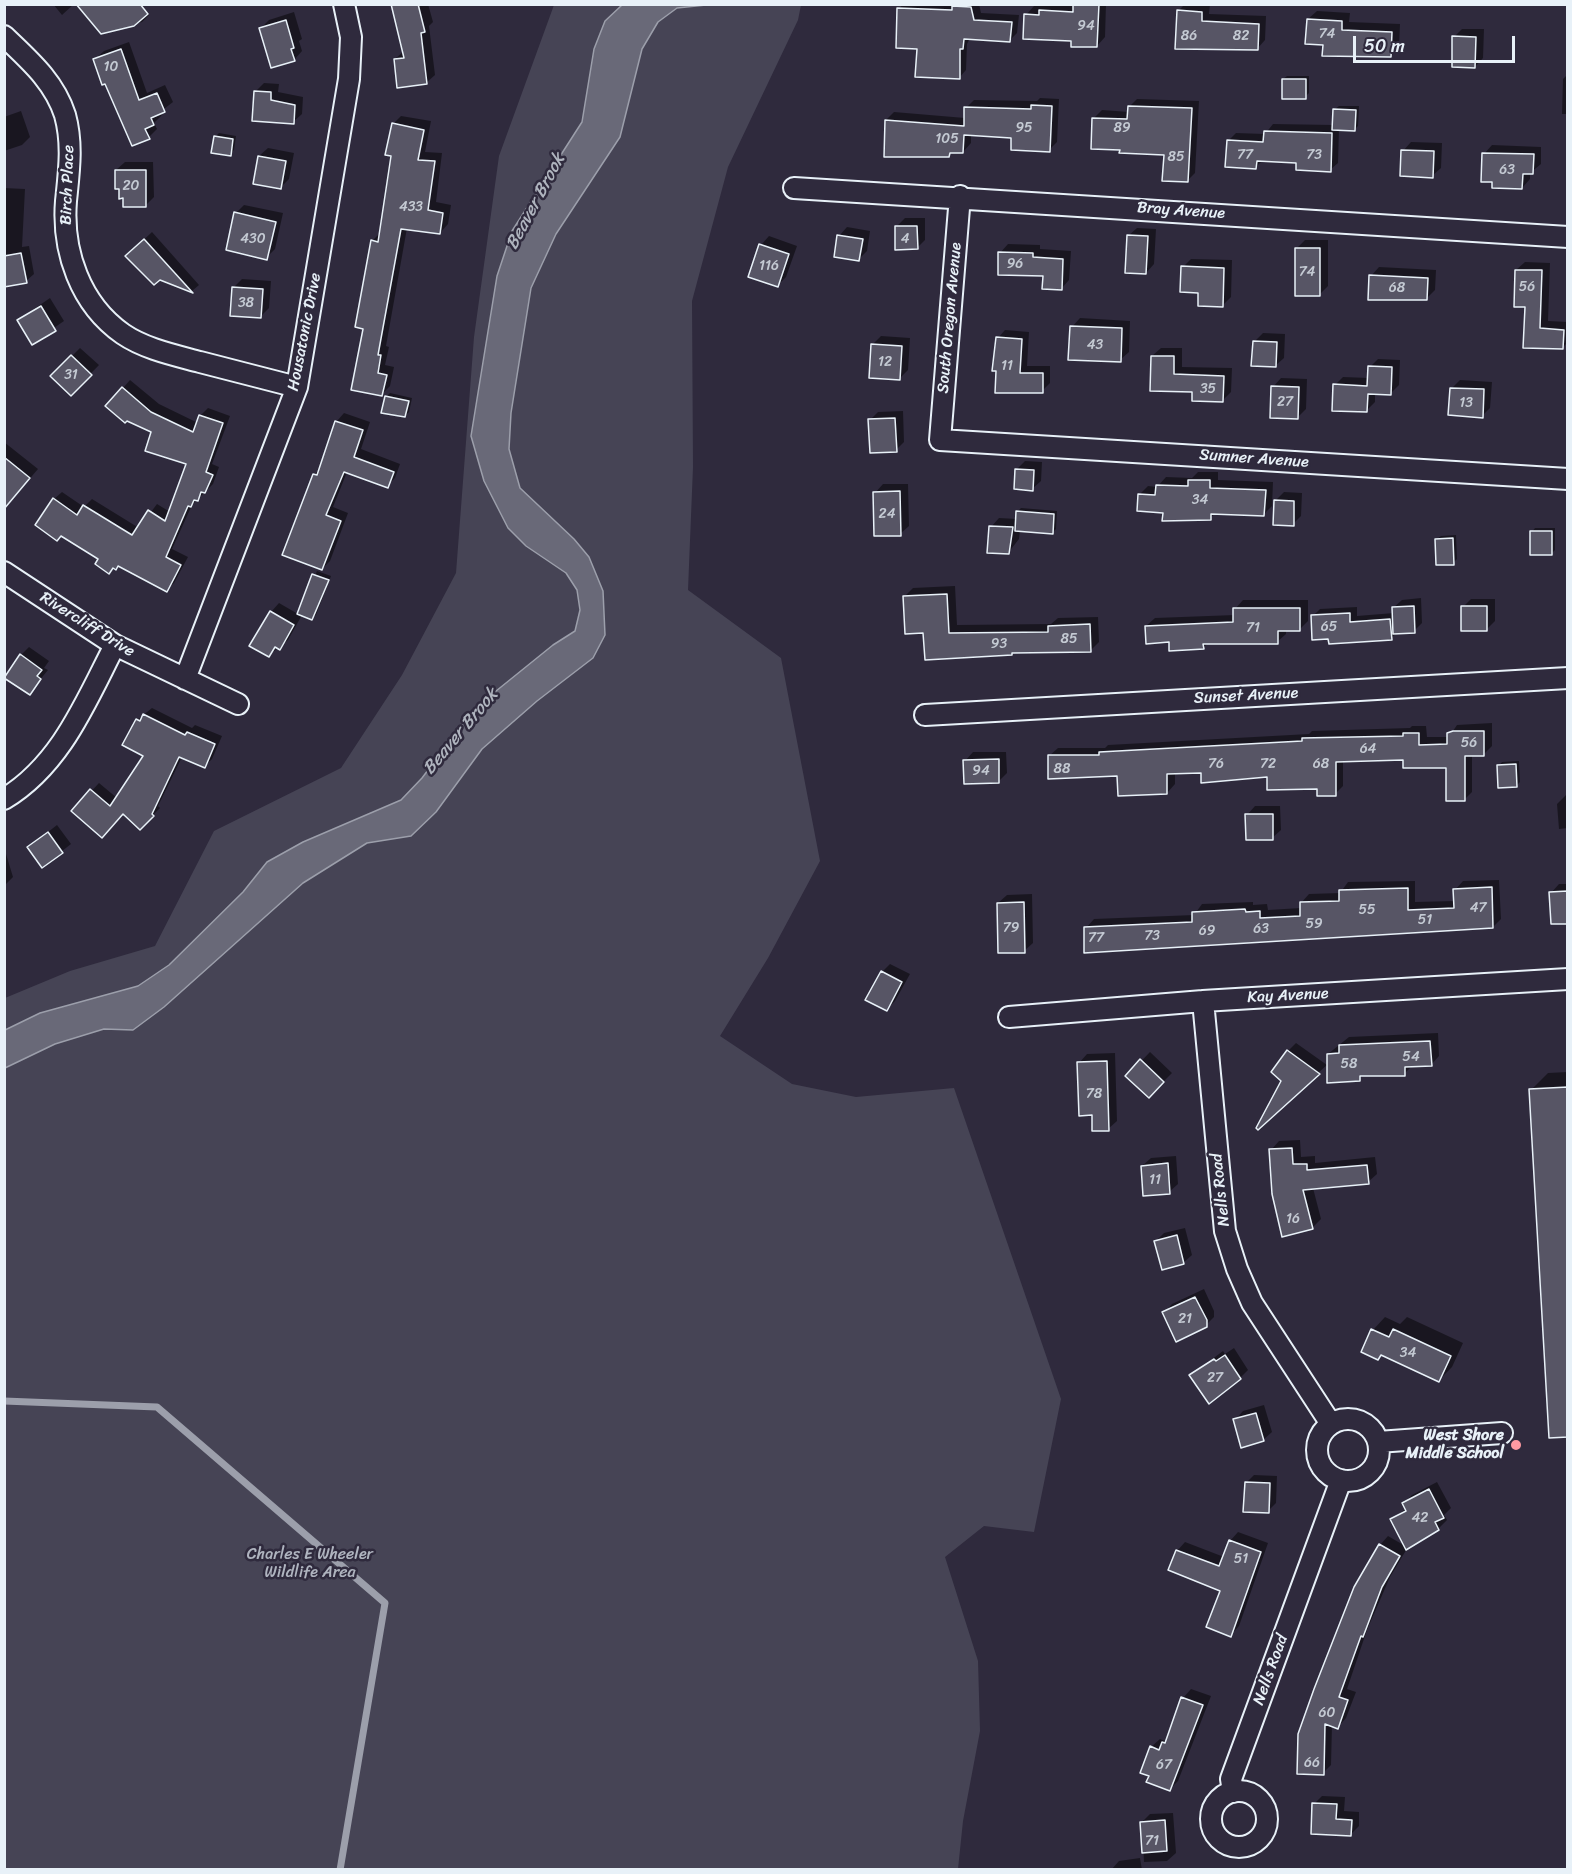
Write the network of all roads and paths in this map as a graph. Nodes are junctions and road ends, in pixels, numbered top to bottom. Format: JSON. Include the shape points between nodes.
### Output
{"nodes":[{"id":1,"x":344,"y":4,"type":"edge"},
{"id":2,"x":4,"y":36,"type":"edge"},
{"id":3,"x":794,"y":188,"type":"dead end"},
{"id":4,"x":960,"y":196,"type":"junction"},
{"id":5,"x":1568,"y":237,"type":"edge"},
{"id":6,"x":297,"y":387,"type":"junction"},
{"id":7,"x":940,"y":440,"type":"joint"},
{"id":8,"x":1568,"y":479,"type":"edge"},
{"id":9,"x":4,"y":572,"type":"edge"},
{"id":10,"x":115,"y":645,"type":"junction"},
{"id":11,"x":1568,"y":678,"type":"edge"},
{"id":12,"x":185,"y":679,"type":"junction"},
{"id":13,"x":238,"y":704,"type":"dead end"},
{"id":14,"x":925,"y":715,"type":"dead end"},
{"id":15,"x":4,"y":799,"type":"edge"},
{"id":16,"x":1568,"y":979,"type":"edge"},
{"id":17,"x":1203,"y":1001,"type":"junction"},
{"id":18,"x":1009,"y":1017,"type":"dead end"},
{"id":19,"x":1331,"y":1424,"type":"junction"},
{"id":20,"x":1502,"y":1433,"type":"dead end"},
{"id":21,"x":1378,"y":1442,"type":"junction"},
{"id":22,"x":1341,"y":1480,"type":"junction"},
{"id":23,"x":1233,"y":1792,"type":"dead end"}],
"edges":[{"from":1,"to":6,"type":"street","name":"Housatonic Drive","via":[[351,37],[349,79]]},
{"from":2,"to":6,"type":"street","name":"Birch Place","via":[[47,78],[65,116],[70,161],[65,227],[73,268],[96,307],[122,333],[142,344]]},
{"from":3,"to":4,"type":"street","name":"Bray Avenue"},
{"from":4,"to":5,"type":"street","name":"Bray Avenue"},
{"from":4,"to":7,"type":"street","name":"South Oregon Avenue"},
{"from":6,"to":12,"type":"street","name":"Housatonic Drive"},
{"from":7,"to":8,"type":"street","name":"Sumner Avenue"},
{"from":9,"to":10,"type":"street","name":"Rivercliff Drive"},
{"from":10,"to":12,"type":"street","name":"Rivercliff Drive"},
{"from":10,"to":15,"type":"street","via":[[60,749],[27,783]]},
{"from":11,"to":14,"type":"street","name":"Sunset Avenue"},
{"from":12,"to":13,"type":"street","name":"Rivercliff Drive"},
{"from":16,"to":17,"type":"street","name":"Kay Avenue"},
{"from":17,"to":18,"type":"street","name":"Kay Avenue"},
{"from":17,"to":19,"type":"street","name":"Nells Road","via":[[1225,1231],[1252,1303]]},
{"from":19,"to":21,"type":"street","via":[[1340,1420],[1359,1421],[1374,1433]]},
{"from":19,"to":22,"type":"street","via":[[1318,1440],[1318,1460]]},
{"from":20,"to":21,"type":"street"},
{"from":21,"to":22,"type":"street","via":[[1376,1463],[1370,1472],[1352,1481]]},
{"from":22,"to":23,"type":"street","name":"Nells Road","via":[[1231,1779]]}]}
